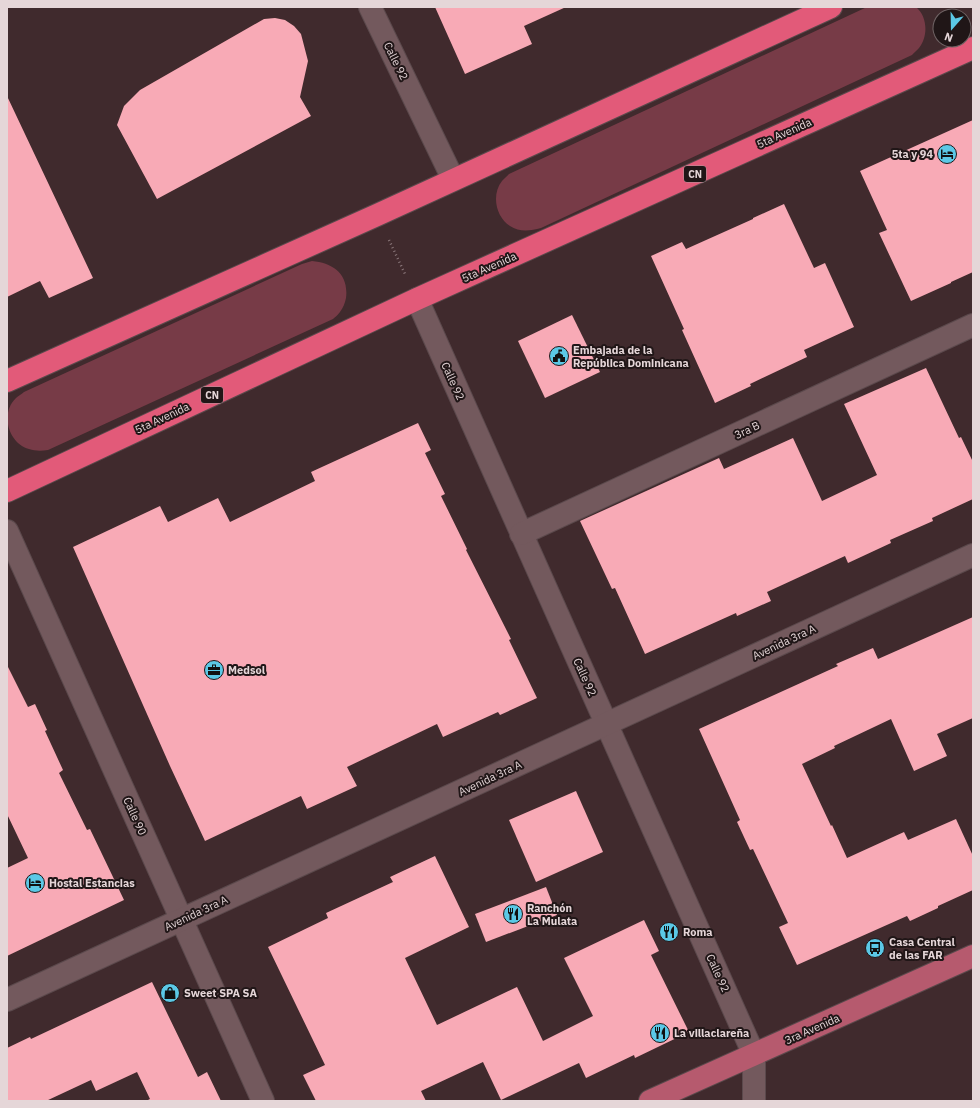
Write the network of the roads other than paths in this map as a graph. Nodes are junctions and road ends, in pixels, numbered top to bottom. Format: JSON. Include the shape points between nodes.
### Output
{"nodes":[{"id":1,"x":370,"y":7,"type":"edge"},
{"id":2,"x":831,"y":7,"type":"edge"},
{"id":3,"x":973,"y":48,"type":"edge"},
{"id":4,"x":453,"y":179,"type":"junction"},
{"id":5,"x":417,"y":299,"type":"junction"},
{"id":6,"x":973,"y":325,"type":"edge"},
{"id":7,"x":7,"y":381,"type":"edge"},
{"id":8,"x":7,"y":491,"type":"edge"},
{"id":9,"x":7,"y":531,"type":"edge"},
{"id":10,"x":521,"y":534,"type":"junction"},
{"id":11,"x":973,"y":555,"type":"edge"},
{"id":12,"x":606,"y":724,"type":"junction"},
{"id":13,"x":181,"y":920,"type":"junction"},
{"id":14,"x":973,"y":956,"type":"edge"},
{"id":15,"x":7,"y":1000,"type":"edge"},
{"id":16,"x":754,"y":1054,"type":"junction"},
{"id":17,"x":263,"y":1101,"type":"edge"},
{"id":18,"x":650,"y":1101,"type":"edge"},
{"id":19,"x":754,"y":1101,"type":"edge"}],
"edges":[{"from":1,"to":4,"type":"street","name":"Calle 92"},
{"from":2,"to":4,"type":"highway"},
{"from":3,"to":5,"type":"highway","name":"5ta Avenida","number":"CN"},
{"from":4,"to":7,"type":"highway"},
{"from":5,"to":8,"type":"highway","name":"5ta Avenida","number":"CN"},
{"from":5,"to":10,"type":"street","name":"Calle 92"},
{"from":6,"to":10,"type":"street","name":"3ra B"},
{"from":9,"to":13,"type":"street","name":"Calle 90"},
{"from":10,"to":12,"type":"street","name":"Calle 92"},
{"from":11,"to":12,"type":"street","name":"Avenida 3ra A"},
{"from":12,"to":13,"type":"street","name":"Avenida 3ra A"},
{"from":12,"to":16,"type":"street","name":"Calle 92"},
{"from":13,"to":15,"type":"street","name":"Avenida 3ra A"},
{"from":13,"to":17,"type":"street","name":"Calle 90"},
{"from":14,"to":16,"type":"main road","name":"3ra Avenida"},
{"from":16,"to":18,"type":"main road","name":"3ra Avenida"},
{"from":16,"to":19,"type":"street"}]}
